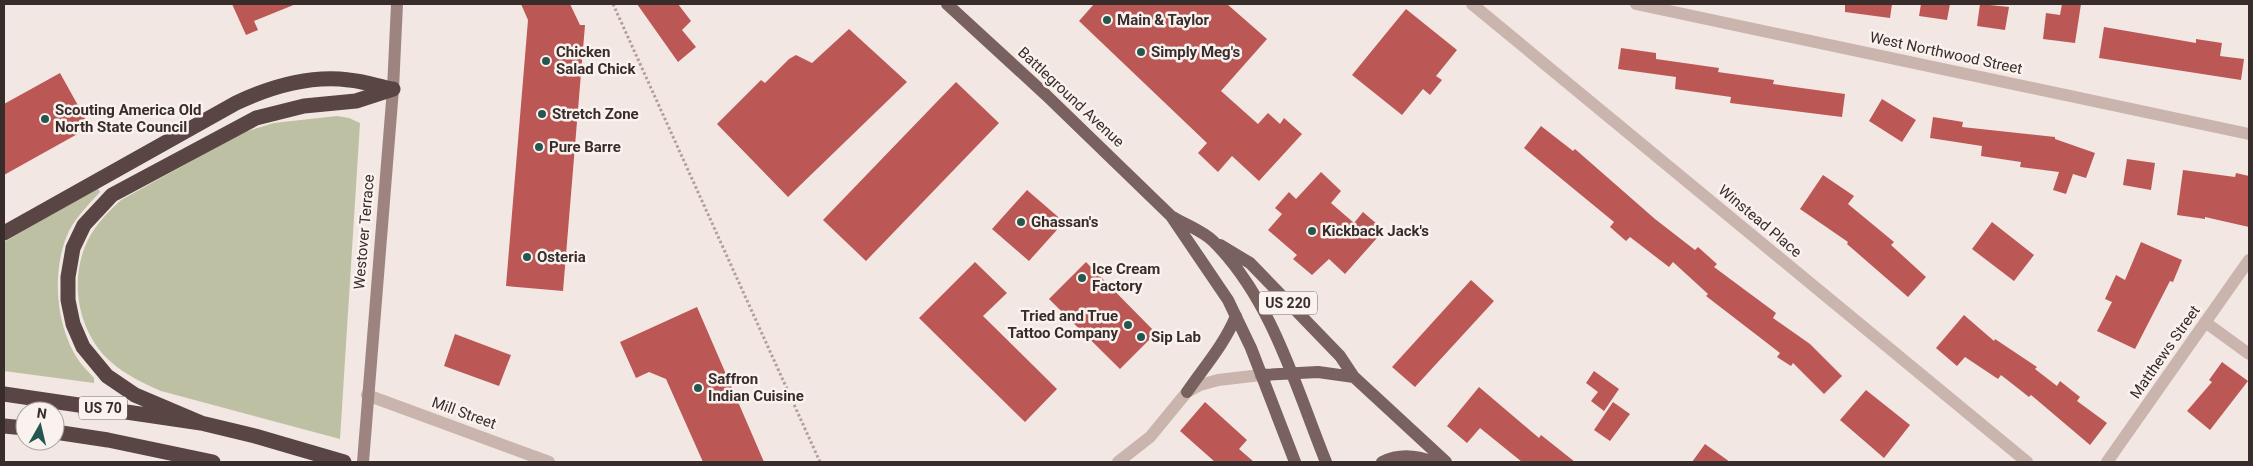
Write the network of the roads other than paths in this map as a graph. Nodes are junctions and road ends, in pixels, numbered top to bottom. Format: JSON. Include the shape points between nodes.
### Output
{"nodes":[{"id":1,"x":397,"y":4,"type":"edge"},
{"id":2,"x":947,"y":4,"type":"edge"},
{"id":3,"x":1472,"y":4,"type":"edge"},
{"id":4,"x":1636,"y":4,"type":"edge"},
{"id":5,"x":1486,"y":8,"type":"edge"},
{"id":6,"x":392,"y":89,"type":"junction"},
{"id":7,"x":2249,"y":134,"type":"edge"},
{"id":8,"x":1171,"y":216,"type":"junction"},
{"id":9,"x":4,"y":233,"type":"edge"},
{"id":10,"x":1212,"y":240,"type":"junction"},
{"id":11,"x":2249,"y":260,"type":"edge"},
{"id":12,"x":1236,"y":316,"type":"junction"},
{"id":13,"x":2206,"y":322,"type":"junction"},
{"id":14,"x":2249,"y":354,"type":"edge"},
{"id":15,"x":1290,"y":373,"type":"junction"},
{"id":16,"x":1261,"y":375,"type":"junction"},
{"id":17,"x":1354,"y":377,"type":"junction"},
{"id":18,"x":1187,"y":392,"type":"junction"},
{"id":19,"x":4,"y":394,"type":"edge"},
{"id":20,"x":367,"y":395,"type":"junction"},
{"id":21,"x":201,"y":423,"type":"junction"},
{"id":22,"x":65,"y":434,"type":"edge"},
{"id":23,"x":213,"y":462,"type":"edge"},
{"id":24,"x":344,"y":462,"type":"edge"},
{"id":25,"x":363,"y":462,"type":"edge"},
{"id":26,"x":549,"y":462,"type":"edge"},
{"id":27,"x":1118,"y":462,"type":"edge"},
{"id":28,"x":1295,"y":462,"type":"edge"},
{"id":29,"x":1326,"y":462,"type":"edge"},
{"id":30,"x":1382,"y":462,"type":"edge"},
{"id":31,"x":1433,"y":462,"type":"edge"},
{"id":32,"x":1446,"y":462,"type":"edge"},
{"id":33,"x":2028,"y":462,"type":"edge"},
{"id":34,"x":2107,"y":462,"type":"edge"}],
"edges":[{"from":1,"to":6,"type":"main road","name":"Westover Terrace"},
{"from":2,"to":8,"type":"main road","name":"Battleground Avenue","number":"US 220"},
{"from":3,"to":5,"type":"street","name":"Winstead Place"},
{"from":4,"to":7,"type":"street","name":"West Northwood Street"},
{"from":5,"to":33,"type":"street","name":"Winstead Place"},
{"from":6,"to":9,"type":"highway","via":[[349,80],[305,82],[258,93],[236,102]]},
{"from":6,"to":20,"type":"main road","name":"Westover Terrace"},
{"from":6,"to":21,"type":"highway","via":[[356,101],[304,106],[256,118],[112,195],[84,225],[73,248],[68,278],[72,324],[83,347],[107,376],[135,395]]},
{"from":8,"to":10,"type":"main road","name":"Battleground Avenue","number":"US 220"},
{"from":8,"to":12,"type":"main road","name":"Battleground Avenue","number":"US 220"},
{"from":10,"to":15,"type":"main road","name":"Battleground Avenue","via":[[1254,296],[1277,339]]},
{"from":10,"to":17,"type":"main road","number":"US 220","via":[[1250,263],[1340,356]]},
{"from":11,"to":13,"type":"street","name":"Matthews Street"},
{"from":12,"to":16,"type":"main road","name":"Battleground Avenue","number":"US 220"},
{"from":12,"to":18,"type":"main road","via":[[1222,346]]},
{"from":13,"to":14,"type":"street"},
{"from":13,"to":34,"type":"street","name":"Matthews Street"},
{"from":15,"to":16,"type":"main road"},
{"from":15,"to":17,"type":"main road","via":[[1318,372]]},
{"from":15,"to":29,"type":"main road","name":"Battleground Avenue"},
{"from":16,"to":18,"type":"street","via":[[1218,380]]},
{"from":16,"to":28,"type":"main road","name":"Battleground Avenue","number":"US 220"},
{"from":17,"to":32,"type":"main road","number":"US 220"},
{"from":18,"to":27,"type":"street","via":[[1150,437]]},
{"from":19,"to":21,"type":"highway","number":"US 70"},
{"from":20,"to":25,"type":"main road","name":"Westover Terrace"},
{"from":20,"to":26,"type":"street","name":"Mill Street"},
{"from":21,"to":24,"type":"highway","number":"US 70"},
{"from":22,"to":23,"type":"highway","number":"US 70"},
{"from":30,"to":31,"type":"main road","via":[[1398,456],[1413,456]]}]}
